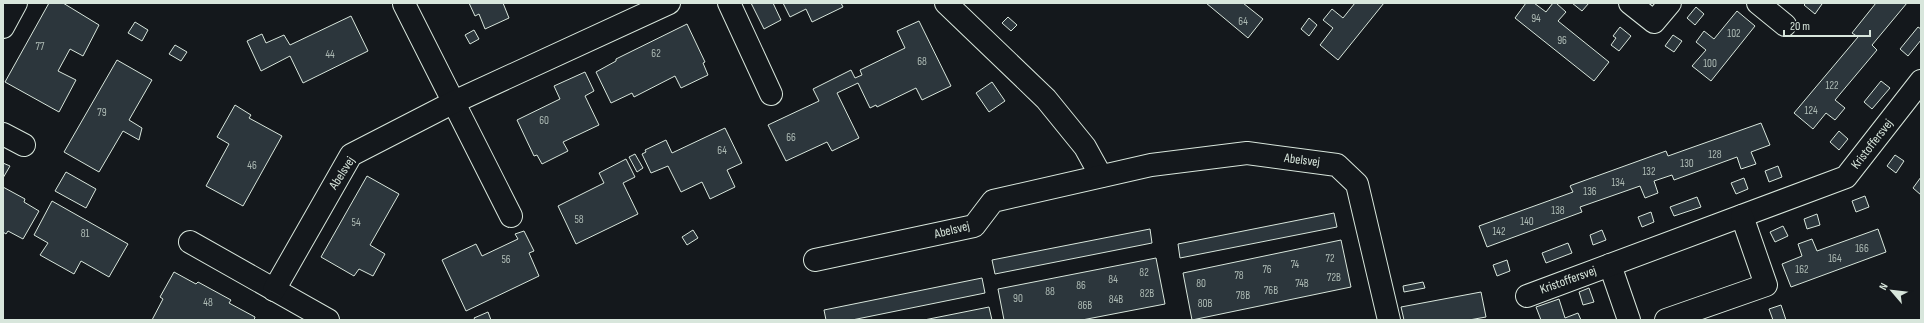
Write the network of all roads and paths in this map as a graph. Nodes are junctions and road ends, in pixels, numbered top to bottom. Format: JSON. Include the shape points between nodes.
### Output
{"nodes":[{"id":1,"x":16,"y":3,"type":"edge"},
{"id":2,"x":669,"y":3,"type":"edge"},
{"id":3,"x":729,"y":3,"type":"edge"},
{"id":4,"x":946,"y":3,"type":"edge"},
{"id":5,"x":1630,"y":3,"type":"edge"},
{"id":6,"x":1670,"y":3,"type":"edge"},
{"id":7,"x":1758,"y":3,"type":"edge"},
{"id":8,"x":404,"y":4,"type":"edge"},
{"id":9,"x":1785,"y":25,"type":"dead end"},
{"id":10,"x":3,"y":27,"type":"edge"},
{"id":11,"x":1921,"y":81,"type":"edge"},
{"id":12,"x":771,"y":94,"type":"dead end"},
{"id":13,"x":454,"y":102,"type":"junction"},
{"id":14,"x":3,"y":134,"type":"edge"},
{"id":15,"x":24,"y":145,"type":"dead end"},
{"id":16,"x":1100,"y":176,"type":"junction"},
{"id":17,"x":511,"y":216,"type":"dead end"},
{"id":18,"x":1742,"y":216,"type":"junction"},
{"id":19,"x":190,"y":242,"type":"dead end"},
{"id":20,"x":815,"y":260,"type":"dead end"},
{"id":21,"x":1610,"y":265,"type":"junction"},
{"id":22,"x":274,"y":290,"type":"junction"},
{"id":23,"x":1527,"y":296,"type":"dead end"},
{"id":24,"x":328,"y":320,"type":"edge"},
{"id":25,"x":1389,"y":320,"type":"edge"},
{"id":26,"x":1629,"y":320,"type":"edge"},
{"id":27,"x":1666,"y":320,"type":"edge"}],
"edges":[{"from":1,"to":10,"type":"street"},
{"from":2,"to":13,"type":"street","name":"Abelsvej"},
{"from":3,"to":12,"type":"street"},
{"from":4,"to":16,"type":"street","via":[[1046,99],[1085,147]]},
{"from":5,"to":6,"type":"street","via":[[1654,22]]},
{"from":7,"to":9,"type":"street"},
{"from":8,"to":13,"type":"street"},
{"from":11,"to":18,"type":"street","name":"Kristoffersvej","via":[[1846,177]]},
{"from":13,"to":17,"type":"street"},
{"from":13,"to":22,"type":"street","name":"Abelsvej","via":[[351,155]]},
{"from":14,"to":15,"type":"street"},
{"from":16,"to":20,"type":"street","name":"Abelsvej","via":[[993,201],[974,226]]},
{"from":16,"to":25,"type":"street","name":"Abelsvej","via":[[1151,165],[1247,153],[1337,165],[1358,184]]},
{"from":18,"to":21,"type":"street","name":"Kristoffersvej"},
{"from":18,"to":27,"type":"street","via":[[1766,285]]},
{"from":19,"to":22,"type":"street"},
{"from":21,"to":23,"type":"street","name":"Kristoffersvej"},
{"from":21,"to":26,"type":"street","name":"Kristoffersvej"},
{"from":22,"to":24,"type":"street"}]}
